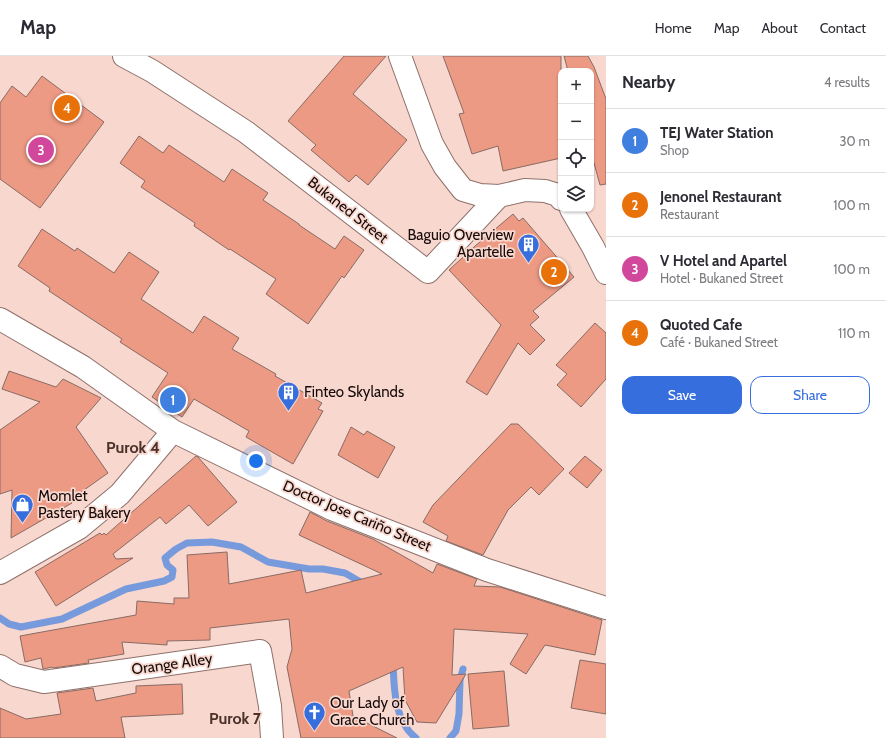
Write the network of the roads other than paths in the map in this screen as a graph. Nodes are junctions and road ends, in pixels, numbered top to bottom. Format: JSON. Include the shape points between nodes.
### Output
{"nodes":[{"id":1,"x":124,"y":56,"type":"edge"},
{"id":2,"x":400,"y":56,"type":"edge"},
{"id":3,"x":558,"y":195,"type":"edge"},
{"id":4,"x":500,"y":196,"type":"junction"},
{"id":5,"x":573,"y":212,"type":"edge"},
{"id":6,"x":606,"y":273,"type":"edge"},
{"id":7,"x":0,"y":319,"type":"edge"},
{"id":8,"x":173,"y":431,"type":"junction"},
{"id":9,"x":0,"y":573,"type":"edge"},
{"id":10,"x":606,"y":608,"type":"edge"},
{"id":11,"x":0,"y":666,"type":"edge"},
{"id":12,"x":272,"y":738,"type":"edge"}],
"edges":[{"from":1,"to":4,"type":"street","name":"Bukaned Street","via":[[152,71],[246,132],[428,272]]},
{"from":2,"to":4,"type":"street","via":[[432,144],[445,167],[463,190],[480,196]]},
{"from":3,"to":4,"type":"street","via":[[545,191],[525,190]]},
{"from":5,"to":6,"type":"street"},
{"from":7,"to":8,"type":"street","name":"Doctor Jose Cariño Street","via":[[83,367]]},
{"from":8,"to":9,"type":"street","via":[[120,494],[79,528]]},
{"from":8,"to":10,"type":"street","name":"Doctor Jose Cariño Street","via":[[332,509],[487,570]]},
{"from":11,"to":12,"type":"street","name":"Orange Alley","via":[[15,675],[44,682],[260,651],[270,706]]}]}
